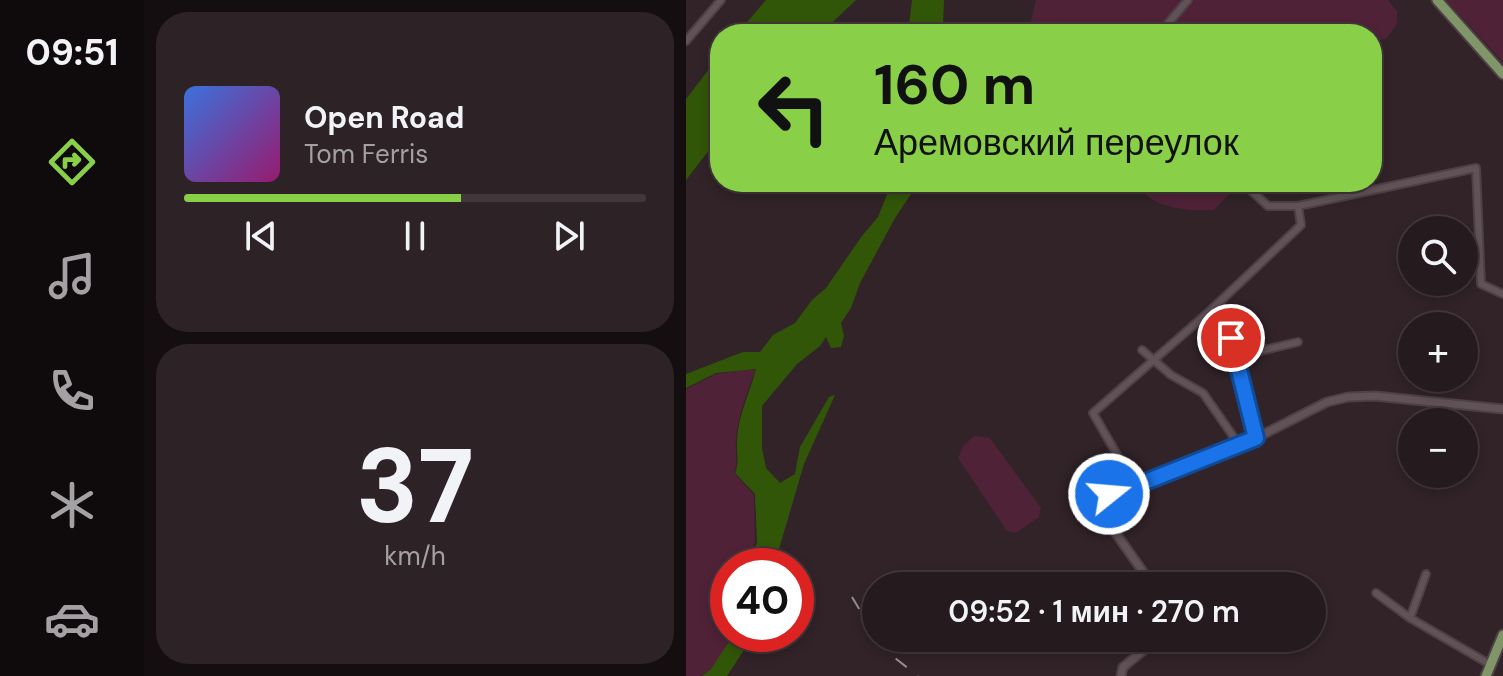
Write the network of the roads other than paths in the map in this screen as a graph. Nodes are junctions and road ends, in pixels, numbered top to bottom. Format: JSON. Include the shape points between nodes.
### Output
{"nodes":[{"id":1,"x":721,"y":0,"type":"edge"},
{"id":2,"x":1188,"y":0,"type":"edge"},
{"id":3,"x":1437,"y":0,"type":"edge"},
{"id":4,"x":1168,"y":24,"type":"edge"},
{"id":5,"x":686,"y":41,"type":"edge"},
{"id":6,"x":1503,"y":74,"type":"edge"},
{"id":7,"x":1382,"y":188,"type":"edge"},
{"id":8,"x":1253,"y":192,"type":"edge"},
{"id":9,"x":1364,"y":192,"type":"edge"},
{"id":10,"x":1298,"y":206,"type":"junction"},
{"id":11,"x":1503,"y":294,"type":"edge"},
{"id":12,"x":1211,"y":310,"type":"junction"},
{"id":13,"x":1298,"y":342,"type":"dead end"},
{"id":14,"x":1142,"y":350,"type":"dead end"},
{"id":15,"x":1235,"y":357,"type":"junction"},
{"id":16,"x":1155,"y":361,"type":"junction"},
{"id":17,"x":1503,"y":409,"type":"edge"},
{"id":18,"x":1256,"y":438,"type":"junction"},
{"id":19,"x":1240,"y":446,"type":"junction"},
{"id":20,"x":1135,"y":486,"type":"junction"},
{"id":21,"x":1143,"y":572,"type":"edge"},
{"id":22,"x":1426,"y":574,"type":"dead end"},
{"id":23,"x":1376,"y":593,"type":"dead end"},
{"id":24,"x":1410,"y":618,"type":"junction"},
{"id":25,"x":1503,"y":635,"type":"edge"},
{"id":26,"x":1142,"y":652,"type":"edge"},
{"id":27,"x":1491,"y":665,"type":"junction"},
{"id":28,"x":1121,"y":676,"type":"edge"},
{"id":29,"x":1486,"y":676,"type":"edge"}],
"edges":[{"from":1,"to":5,"type":"street"},
{"from":2,"to":4,"type":"street"},
{"from":3,"to":6,"type":"main road"},
{"from":7,"to":11,"type":"street","via":[[1476,168],[1481,284]]},
{"from":8,"to":10,"type":"street","via":[[1268,206]]},
{"from":9,"to":10,"type":"street"},
{"from":10,"to":12,"type":"street","via":[[1301,225]]},
{"from":12,"to":15,"type":"street","via":[[1231,338]]},
{"from":12,"to":16,"type":"street"},
{"from":13,"to":15,"type":"street"},
{"from":14,"to":16,"type":"street"},
{"from":15,"to":18,"type":"street"},
{"from":16,"to":19,"type":"street","via":[[1203,393]]},
{"from":16,"to":20,"type":"street","via":[[1093,413]]},
{"from":17,"to":18,"type":"street","via":[[1348,397]]},
{"from":18,"to":19,"type":"street"},
{"from":19,"to":20,"type":"street"},
{"from":20,"to":21,"type":"street","via":[[1091,498]]},
{"from":22,"to":24,"type":"street"},
{"from":23,"to":24,"type":"street"},
{"from":24,"to":27,"type":"street"},
{"from":25,"to":27,"type":"main road"},
{"from":26,"to":28,"type":"street","via":[[1123,667]]},
{"from":27,"to":29,"type":"main road"}]}
